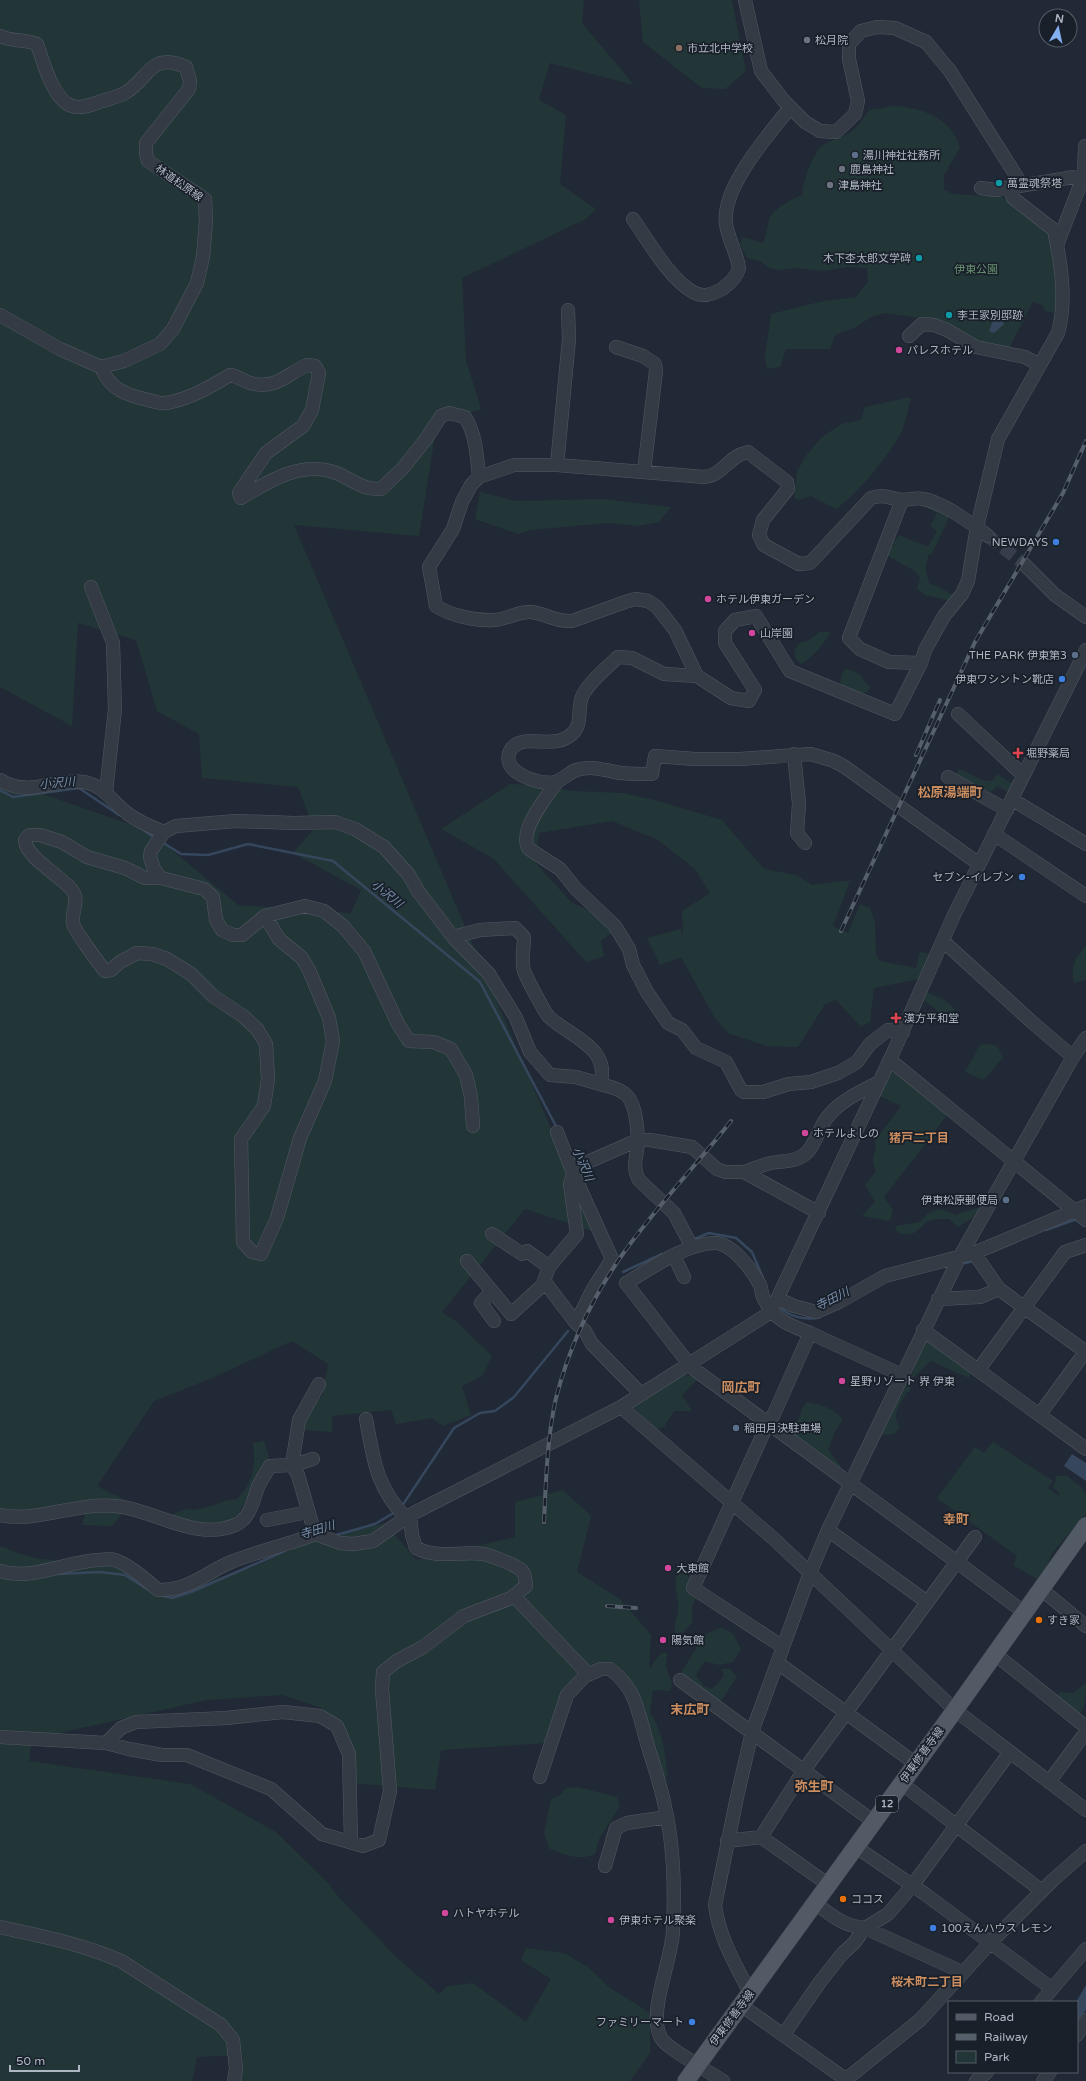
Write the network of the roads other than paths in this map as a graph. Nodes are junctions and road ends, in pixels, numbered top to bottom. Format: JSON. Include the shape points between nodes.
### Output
{"nodes":[{"id":1,"x":745,"y":0,"type":"edge"},
{"id":2,"x":0,"y":36,"type":"edge"},
{"id":3,"x":790,"y":108,"type":"junction"},
{"id":4,"x":1085,"y":146,"type":"dead end"},
{"id":5,"x":1085,"y":175,"type":"edge"},
{"id":6,"x":1015,"y":186,"type":"junction"},
{"id":7,"x":981,"y":188,"type":"dead end"},
{"id":8,"x":633,"y":219,"type":"dead end"},
{"id":9,"x":1057,"y":245,"type":"junction"},
{"id":10,"x":568,"y":310,"type":"dead end"},
{"id":11,"x":0,"y":316,"type":"edge"},
{"id":12,"x":909,"y":336,"type":"dead end"},
{"id":13,"x":616,"y":347,"type":"dead end"},
{"id":14,"x":1040,"y":365,"type":"junction"},
{"id":15,"x":101,"y":367,"type":"junction"},
{"id":16,"x":557,"y":465,"type":"junction"},
{"id":17,"x":644,"y":471,"type":"junction"},
{"id":18,"x":479,"y":477,"type":"junction"},
{"id":19,"x":902,"y":500,"type":"junction"},
{"id":20,"x":977,"y":527,"type":"junction"},
{"id":21,"x":988,"y":536,"type":"tunnel mouth"},
{"id":22,"x":1024,"y":564,"type":"tunnel mouth"},
{"id":23,"x":91,"y":587,"type":"dead end"},
{"id":24,"x":1086,"y":617,"type":"edge"},
{"id":25,"x":1086,"y":650,"type":"edge"},
{"id":26,"x":921,"y":663,"type":"junction"},
{"id":27,"x":697,"y":676,"type":"junction"},
{"id":28,"x":958,"y":714,"type":"dead end"},
{"id":29,"x":794,"y":754,"type":"junction"},
{"id":30,"x":1023,"y":775,"type":"junction"},
{"id":31,"x":948,"y":777,"type":"dead end"},
{"id":32,"x":0,"y":780,"type":"edge"},
{"id":33,"x":557,"y":782,"type":"junction"},
{"id":34,"x":106,"y":792,"type":"junction"},
{"id":35,"x":1010,"y":805,"type":"junction"},
{"id":36,"x":994,"y":834,"type":"junction"},
{"id":37,"x":161,"y":837,"type":"junction"},
{"id":38,"x":805,"y":843,"type":"dead end"},
{"id":39,"x":1086,"y":844,"type":"edge"},
{"id":40,"x":979,"y":864,"type":"junction"},
{"id":41,"x":161,"y":878,"type":"junction"},
{"id":42,"x":1086,"y":896,"type":"edge"},
{"id":43,"x":265,"y":916,"type":"junction"},
{"id":44,"x":453,"y":937,"type":"junction"},
{"id":45,"x":943,"y":941,"type":"junction"},
{"id":46,"x":903,"y":1032,"type":"junction"},
{"id":47,"x":1086,"y":1038,"type":"edge"},
{"id":48,"x":1073,"y":1057,"type":"junction"},
{"id":49,"x":890,"y":1060,"type":"junction"},
{"id":50,"x":879,"y":1082,"type":"junction"},
{"id":51,"x":600,"y":1084,"type":"junction"},
{"id":52,"x":472,"y":1126,"type":"dead end"},
{"id":53,"x":557,"y":1132,"type":"dead end"},
{"id":54,"x":638,"y":1140,"type":"junction"},
{"id":55,"x":1015,"y":1161,"type":"junction"},
{"id":56,"x":576,"y":1170,"type":"junction"},
{"id":57,"x":744,"y":1172,"type":"junction"},
{"id":58,"x":818,"y":1213,"type":"junction"},
{"id":59,"x":1081,"y":1213,"type":"edge"},
{"id":60,"x":492,"y":1234,"type":"dead end"},
{"id":61,"x":689,"y":1243,"type":"junction"},
{"id":62,"x":1086,"y":1245,"type":"edge"},
{"id":63,"x":674,"y":1256,"type":"junction"},
{"id":64,"x":977,"y":1257,"type":"junction"},
{"id":65,"x":959,"y":1258,"type":"junction"},
{"id":66,"x":467,"y":1261,"type":"dead end"},
{"id":67,"x":549,"y":1267,"type":"junction"},
{"id":68,"x":684,"y":1277,"type":"dead end"},
{"id":69,"x":545,"y":1283,"type":"junction"},
{"id":70,"x":999,"y":1289,"type":"junction"},
{"id":71,"x":492,"y":1291,"type":"junction"},
{"id":72,"x":778,"y":1299,"type":"junction"},
{"id":73,"x":938,"y":1299,"type":"junction"},
{"id":74,"x":1024,"y":1308,"type":"junction"},
{"id":75,"x":771,"y":1312,"type":"junction"},
{"id":76,"x":494,"y":1321,"type":"dead end"},
{"id":77,"x":576,"y":1323,"type":"junction"},
{"id":78,"x":923,"y":1330,"type":"junction"},
{"id":79,"x":810,"y":1333,"type":"junction"},
{"id":80,"x":1086,"y":1352,"type":"edge"},
{"id":81,"x":689,"y":1364,"type":"junction"},
{"id":82,"x":979,"y":1370,"type":"junction"},
{"id":83,"x":902,"y":1375,"type":"junction"},
{"id":84,"x":320,"y":1384,"type":"dead end"},
{"id":85,"x":641,"y":1394,"type":"junction"},
{"id":86,"x":621,"y":1407,"type":"junction"},
{"id":87,"x":1040,"y":1414,"type":"junction"},
{"id":88,"x":366,"y":1419,"type":"dead end"},
{"id":89,"x":768,"y":1423,"type":"junction"},
{"id":90,"x":1086,"y":1449,"type":"edge"},
{"id":91,"x":313,"y":1459,"type":"dead end"},
{"id":92,"x":293,"y":1465,"type":"junction"},
{"id":93,"x":850,"y":1484,"type":"junction"},
{"id":94,"x":732,"y":1502,"type":"junction"},
{"id":95,"x":308,"y":1512,"type":"junction"},
{"id":96,"x":0,"y":1515,"type":"edge"},
{"id":97,"x":408,"y":1517,"type":"junction"},
{"id":98,"x":268,"y":1520,"type":"dead end"},
{"id":99,"x":1085,"y":1528,"type":"edge"},
{"id":100,"x":828,"y":1530,"type":"junction"},
{"id":101,"x":317,"y":1534,"type":"junction"},
{"id":102,"x":975,"y":1537,"type":"dead end"},
{"id":103,"x":957,"y":1562,"type":"junction"},
{"id":104,"x":0,"y":1572,"type":"edge"},
{"id":105,"x":810,"y":1573,"type":"junction"},
{"id":106,"x":1041,"y":1589,"type":"junction"},
{"id":107,"x":514,"y":1596,"type":"junction"},
{"id":108,"x":927,"y":1602,"type":"junction"},
{"id":109,"x":1025,"y":1613,"type":"junction"},
{"id":110,"x":1086,"y":1626,"type":"edge"},
{"id":111,"x":783,"y":1647,"type":"junction"},
{"id":112,"x":892,"y":1650,"type":"junction"},
{"id":113,"x":996,"y":1654,"type":"junction"},
{"id":114,"x":778,"y":1663,"type":"junction"},
{"id":115,"x":588,"y":1674,"type":"junction"},
{"id":116,"x":680,"y":1680,"type":"dead end"},
{"id":117,"x":955,"y":1710,"type":"junction"},
{"id":118,"x":846,"y":1713,"type":"junction"},
{"id":119,"x":1086,"y":1727,"type":"edge"},
{"id":120,"x":752,"y":1732,"type":"junction"},
{"id":121,"x":1086,"y":1732,"type":"edge"},
{"id":122,"x":0,"y":1737,"type":"edge"},
{"id":123,"x":106,"y":1743,"type":"junction"},
{"id":124,"x":1010,"y":1752,"type":"junction"},
{"id":125,"x":916,"y":1764,"type":"junction"},
{"id":126,"x":804,"y":1770,"type":"junction"},
{"id":127,"x":540,"y":1777,"type":"dead end"},
{"id":128,"x":1049,"y":1782,"type":"junction"},
{"id":129,"x":902,"y":1784,"type":"junction"},
{"id":130,"x":1086,"y":1810,"type":"edge"},
{"id":131,"x":667,"y":1817,"type":"junction"},
{"id":132,"x":874,"y":1822,"type":"junction"},
{"id":133,"x":956,"y":1825,"type":"junction"},
{"id":134,"x":761,"y":1837,"type":"junction"},
{"id":135,"x":728,"y":1841,"type":"junction"},
{"id":136,"x":351,"y":1842,"type":"junction"},
{"id":137,"x":856,"y":1847,"type":"junction"},
{"id":138,"x":1086,"y":1851,"type":"edge"},
{"id":139,"x":605,"y":1866,"type":"dead end"},
{"id":140,"x":828,"y":1886,"type":"junction"},
{"id":141,"x":912,"y":1886,"type":"junction"},
{"id":142,"x":1042,"y":1891,"type":"junction"},
{"id":143,"x":815,"y":1903,"type":"junction"},
{"id":144,"x":0,"y":1927,"type":"edge"},
{"id":145,"x":865,"y":1928,"type":"junction"},
{"id":146,"x":991,"y":1942,"type":"junction"},
{"id":147,"x":1086,"y":1949,"type":"edge"},
{"id":148,"x":962,"y":1972,"type":"junction"},
{"id":149,"x":1051,"y":1988,"type":"junction"},
{"id":150,"x":746,"y":1999,"type":"junction"},
{"id":151,"x":1042,"y":2001,"type":"edge"},
{"id":152,"x":1086,"y":2020,"type":"edge"},
{"id":153,"x":1078,"y":2033,"type":"edge"},
{"id":154,"x":784,"y":2034,"type":"junction"},
{"id":155,"x":698,"y":2064,"type":"junction"},
{"id":156,"x":986,"y":2073,"type":"edge"},
{"id":157,"x":1049,"y":2073,"type":"edge"},
{"id":158,"x":846,"y":2080,"type":"edge"},
{"id":159,"x":234,"y":2081,"type":"edge"},
{"id":160,"x":686,"y":2081,"type":"edge"},
{"id":161,"x":722,"y":2081,"type":"edge"},
{"id":162,"x":976,"y":2081,"type":"edge"},
{"id":163,"x":1043,"y":2081,"type":"edge"}],
"edges":[{"from":1,"to":3,"type":"street","via":[[761,71]]},
{"from":2,"to":15,"type":"street","name":"林道松原線","via":[[6,39],[28,40],[37,44],[50,80],[60,97],[72,106],[83,107],[125,93],[155,65],[172,61],[186,67],[190,81],[189,89],[146,143],[146,154],[148,161],[205,199],[203,257],[197,284],[173,329],[160,344],[124,361]]},
{"from":3,"to":6,"type":"street","via":[[820,131],[836,132],[854,114],[858,100],[848,59],[849,44],[861,31],[877,27],[895,28],[926,42],[950,71]]},
{"from":3,"to":8,"type":"street","via":[[748,161],[726,210],[726,223],[739,268],[738,273],[726,286],[712,295],[694,292],[675,276]]},
{"from":4,"to":5,"type":"street"},
{"from":5,"to":6,"type":"street"},
{"from":5,"to":9,"type":"street"},
{"from":6,"to":7,"type":"street","via":[[996,190]]},
{"from":6,"to":9,"type":"street","via":[[1013,198],[1054,230]]},
{"from":9,"to":14,"type":"street","via":[[1063,300],[1060,324],[1058,333]]},
{"from":10,"to":16,"type":"street","via":[[569,339]]},
{"from":11,"to":15,"type":"street"},
{"from":12,"to":14,"type":"street","via":[[922,324],[934,325],[976,347],[1025,357]]},
{"from":13,"to":17,"type":"street","via":[[643,356],[655,364]]},
{"from":14,"to":20,"type":"street","via":[[998,439]]},
{"from":15,"to":18,"type":"street","via":[[113,386],[126,395],[165,404],[204,391],[230,375],[238,376],[248,383],[266,386],[277,383],[307,365],[315,366],[319,373],[312,410],[302,426],[266,453],[239,494],[241,498],[280,477],[311,468],[339,474],[370,490],[381,489],[426,439],[441,416],[449,413],[465,417],[470,425]]},
{"from":16,"to":17,"type":"street"},
{"from":16,"to":18,"type":"street","via":[[514,464]]},
{"from":17,"to":19,"type":"street","via":[[714,476],[738,454],[748,452],[787,482],[788,489],[762,520],[759,535],[761,540],[764,545],[799,564],[810,563],[871,498],[883,495]]},
{"from":18,"to":27,"type":"street","via":[[471,485],[453,528],[429,567],[436,606],[445,612],[471,618],[495,620],[531,612],[568,621],[584,618],[628,601],[648,601],[658,606],[676,630]]},
{"from":19,"to":20,"type":"street","via":[[923,499],[957,514]]},
{"from":19,"to":26,"type":"street","via":[[849,638],[860,649],[889,662]]},
{"from":20,"to":21,"type":"street"},
{"from":20,"to":26,"type":"street","via":[[968,581],[962,594],[944,616],[925,650]]},
{"from":22,"to":24,"type":"street","via":[[1055,595]]},
{"from":23,"to":34,"type":"street","via":[[113,643],[114,709]]},
{"from":25,"to":30,"type":"street"},
{"from":26,"to":27,"type":"street","via":[[894,714],[790,671],[756,616],[735,620],[725,631],[725,643],[755,690],[749,701],[731,698]]},
{"from":27,"to":33,"type":"street","via":[[664,674],[632,658],[618,657],[582,696],[580,719],[572,734],[564,740],[554,742],[521,742],[509,751],[508,760],[512,769],[522,776],[537,781]]},
{"from":28,"to":30,"type":"street"},
{"from":29,"to":33,"type":"street","via":[[740,759],[655,756],[652,774],[589,768],[571,771]]},
{"from":29,"to":38,"type":"street","via":[[799,804],[797,833]]},
{"from":29,"to":40,"type":"street","via":[[811,754],[845,767]]},
{"from":30,"to":35,"type":"street"},
{"from":31,"to":35,"type":"street"},
{"from":32,"to":34,"type":"street","via":[[9,786],[28,789],[85,782]]},
{"from":33,"to":46,"type":"street","via":[[540,804],[527,832],[526,845],[560,869],[576,889],[615,926],[629,948],[633,964],[647,992],[668,1023],[682,1030],[696,1048],[726,1062],[741,1090],[763,1092],[825,1078],[857,1062],[870,1044],[888,1030]]},
{"from":34,"to":37,"type":"street","via":[[128,814]]},
{"from":35,"to":36,"type":"street"},
{"from":35,"to":39,"type":"street"},
{"from":36,"to":40,"type":"street"},
{"from":36,"to":42,"type":"street"},
{"from":37,"to":41,"type":"street","via":[[150,857],[154,869]]},
{"from":37,"to":44,"type":"street","via":[[176,826],[236,821],[294,824],[335,822],[355,828],[384,847],[409,875]]},
{"from":40,"to":45,"type":"street"},
{"from":41,"to":43,"type":"street","via":[[204,889],[213,897],[216,920],[222,930],[233,935],[242,935]]},
{"from":41,"to":43,"type":"street","via":[[145,878],[125,868],[87,857],[62,842],[40,835],[30,835],[25,840],[26,847],[32,855],[74,892],[75,930],[105,971],[111,970],[137,953],[167,959],[191,974],[213,996],[243,1016],[257,1029],[266,1044],[268,1079],[264,1106],[241,1139],[243,1242],[252,1252],[261,1254],[277,1218],[300,1138],[325,1081],[333,1041],[329,1018],[309,970],[302,958],[279,939]]},
{"from":43,"to":52,"type":"street","via":[[304,906],[324,911],[343,926],[364,951],[398,1024],[409,1041],[434,1042],[451,1049],[466,1075],[471,1098]]},
{"from":44,"to":51,"type":"street","via":[[489,974],[516,1018],[530,1052],[550,1075],[576,1077]]},
{"from":44,"to":51,"type":"street","via":[[480,930],[515,928],[524,937],[524,971],[548,1016],[590,1047],[601,1061],[603,1076]]},
{"from":45,"to":46,"type":"street"},
{"from":45,"to":48,"type":"street"},
{"from":46,"to":49,"type":"street"},
{"from":47,"to":48,"type":"street"},
{"from":48,"to":55,"type":"street"},
{"from":49,"to":50,"type":"street"},
{"from":49,"to":55,"type":"street"},
{"from":50,"to":57,"type":"street","via":[[854,1095],[832,1112],[804,1155],[798,1159]]},
{"from":50,"to":58,"type":"street"},
{"from":51,"to":54,"type":"street","via":[[624,1093],[632,1103]]},
{"from":53,"to":56,"type":"street"},
{"from":54,"to":56,"type":"street"},
{"from":54,"to":57,"type":"street","via":[[686,1145],[698,1150],[717,1169],[725,1172]]},
{"from":54,"to":61,"type":"street","via":[[635,1164],[639,1180],[674,1212]]},
{"from":55,"to":59,"type":"street"},
{"from":55,"to":65,"type":"street"},
{"from":56,"to":67,"type":"street","via":[[570,1184],[577,1234]]},
{"from":56,"to":77,"type":"street","via":[[612,1259]]},
{"from":57,"to":58,"type":"street"},
{"from":58,"to":72,"type":"street"},
{"from":59,"to":64,"type":"street"},
{"from":60,"to":67,"type":"street","via":[[522,1254],[527,1251]]},
{"from":61,"to":63,"type":"street"},
{"from":61,"to":75,"type":"street","via":[[726,1245],[753,1274]]},
{"from":62,"to":74,"type":"street","via":[[1065,1252]]},
{"from":63,"to":68,"type":"street"},
{"from":63,"to":81,"type":"street","via":[[626,1283]]},
{"from":64,"to":65,"type":"street"},
{"from":64,"to":70,"type":"street"},
{"from":65,"to":72,"type":"street","via":[[885,1276],[816,1312]]},
{"from":65,"to":73,"type":"street"},
{"from":66,"to":71,"type":"street"},
{"from":67,"to":69,"type":"street","via":[[544,1276]]},
{"from":69,"to":71,"type":"street","via":[[511,1314]]},
{"from":69,"to":77,"type":"street"},
{"from":70,"to":73,"type":"street","via":[[980,1297]]},
{"from":70,"to":74,"type":"street"},
{"from":71,"to":76,"type":"street","via":[[481,1303]]},
{"from":72,"to":75,"type":"street"},
{"from":73,"to":78,"type":"street"},
{"from":74,"to":80,"type":"street"},
{"from":74,"to":82,"type":"street"},
{"from":75,"to":79,"type":"street","via":[[781,1320]]},
{"from":75,"to":81,"type":"street"},
{"from":77,"to":85,"type":"street","via":[[585,1331],[592,1344]]},
{"from":78,"to":82,"type":"street"},
{"from":78,"to":83,"type":"street"},
{"from":79,"to":83,"type":"street"},
{"from":79,"to":89,"type":"street"},
{"from":80,"to":87,"type":"street"},
{"from":81,"to":85,"type":"street"},
{"from":81,"to":89,"type":"street"},
{"from":82,"to":87,"type":"street"},
{"from":83,"to":93,"type":"street"},
{"from":84,"to":92,"type":"street","via":[[299,1420]]},
{"from":85,"to":86,"type":"street"},
{"from":86,"to":94,"type":"street"},
{"from":86,"to":97,"type":"street"},
{"from":87,"to":90,"type":"street"},
{"from":88,"to":97,"type":"street","via":[[378,1479],[393,1504]]},
{"from":89,"to":93,"type":"street"},
{"from":89,"to":94,"type":"street"},
{"from":91,"to":92,"type":"street"},
{"from":92,"to":95,"type":"street"},
{"from":92,"to":96,"type":"street","via":[[270,1466],[259,1486],[249,1514],[237,1524],[221,1530],[186,1527],[164,1518],[115,1506],[80,1507],[24,1517]]},
{"from":93,"to":100,"type":"street"},
{"from":93,"to":103,"type":"street"},
{"from":94,"to":105,"type":"street"},
{"from":94,"to":111,"type":"street","via":[[693,1588]]},
{"from":95,"to":98,"type":"street"},
{"from":95,"to":101,"type":"street"},
{"from":97,"to":101,"type":"street","via":[[373,1541],[340,1543]]},
{"from":97,"to":107,"type":"street","via":[[416,1548],[426,1553],[484,1554],[520,1569],[525,1576],[526,1586]]},
{"from":99,"to":106,"type":"main road","name":"伊東修善寺線","number":"12"},
{"from":100,"to":105,"type":"street"},
{"from":100,"to":108,"type":"street"},
{"from":101,"to":104,"type":"street","via":[[231,1562],[190,1585],[169,1590],[158,1590],[143,1576],[114,1559],[82,1561],[28,1574]]},
{"from":102,"to":103,"type":"street"},
{"from":103,"to":108,"type":"street"},
{"from":103,"to":109,"type":"street"},
{"from":105,"to":111,"type":"street"},
{"from":105,"to":112,"type":"street"},
{"from":106,"to":109,"type":"main road","name":"伊東修善寺線","number":"12"},
{"from":106,"to":110,"type":"street"},
{"from":107,"to":115,"type":"street"},
{"from":107,"to":136,"type":"street","via":[[464,1616],[383,1672],[390,1791],[386,1815],[379,1840],[363,1846]]},
{"from":108,"to":112,"type":"street"},
{"from":109,"to":113,"type":"main road","name":"伊東修善寺線","number":"12"},
{"from":111,"to":114,"type":"street"},
{"from":112,"to":117,"type":"street"},
{"from":112,"to":118,"type":"street"},
{"from":113,"to":117,"type":"main road","name":"伊東修善寺線","number":"12"},
{"from":113,"to":119,"type":"street"},
{"from":114,"to":118,"type":"street"},
{"from":114,"to":120,"type":"street"},
{"from":115,"to":127,"type":"street","via":[[567,1695]]},
{"from":115,"to":131,"type":"street","via":[[610,1669],[623,1678],[635,1699]]},
{"from":116,"to":120,"type":"street"},
{"from":117,"to":124,"type":"street"},
{"from":117,"to":125,"type":"main road","name":"伊東修善寺線","number":"12"},
{"from":118,"to":125,"type":"street"},
{"from":118,"to":126,"type":"street"},
{"from":120,"to":126,"type":"street"},
{"from":120,"to":135,"type":"street"},
{"from":121,"to":128,"type":"street"},
{"from":122,"to":123,"type":"street"},
{"from":123,"to":136,"type":"street","via":[[162,1755],[187,1755],[241,1776],[270,1789],[322,1834]]},
{"from":123,"to":136,"type":"street","via":[[121,1728],[136,1722],[226,1718],[283,1712],[320,1716],[337,1726],[349,1754]]},
{"from":124,"to":128,"type":"street"},
{"from":124,"to":133,"type":"street"},
{"from":125,"to":129,"type":"main road","name":"伊東修善寺線","number":"12"},
{"from":126,"to":132,"type":"street"},
{"from":126,"to":134,"type":"street"},
{"from":128,"to":130,"type":"street"},
{"from":129,"to":132,"type":"main road","name":"伊東修善寺線","number":"12"},
{"from":129,"to":133,"type":"street"},
{"from":131,"to":139,"type":"street","via":[[627,1823],[616,1828]]},
{"from":131,"to":155,"type":"street","via":[[673,1873],[673,1932],[658,2004],[657,2023],[660,2037],[665,2044]]},
{"from":132,"to":137,"type":"main road","name":"伊東修善寺線","number":"12"},
{"from":133,"to":141,"type":"street"},
{"from":133,"to":142,"type":"street"},
{"from":134,"to":135,"type":"street"},
{"from":134,"to":140,"type":"street"},
{"from":135,"to":150,"type":"street","via":[[715,1905],[717,1919]]},
{"from":137,"to":140,"type":"main road","name":"伊東修善寺線","number":"12"},
{"from":137,"to":141,"type":"street"},
{"from":138,"to":142,"type":"street"},
{"from":140,"to":143,"type":"main road","name":"伊東修善寺線","number":"12"},
{"from":141,"to":145,"type":"street","via":[[888,1914]]},
{"from":141,"to":146,"type":"street"},
{"from":142,"to":146,"type":"street"},
{"from":143,"to":145,"type":"street","via":[[841,1922],[851,1927]]},
{"from":143,"to":150,"type":"main road","name":"伊東修善寺線","number":"12"},
{"from":144,"to":159,"type":"street","via":[[115,1958],[208,2016],[221,2025],[233,2040],[236,2069]]},
{"from":145,"to":148,"type":"street"},
{"from":145,"to":154,"type":"street","via":[[820,1982]]},
{"from":146,"to":148,"type":"street"},
{"from":146,"to":149,"type":"street"},
{"from":147,"to":149,"type":"street"},
{"from":148,"to":158,"type":"street","via":[[915,2024]]},
{"from":149,"to":151,"type":"street"},
{"from":150,"to":154,"type":"street"},
{"from":150,"to":155,"type":"main road","name":"伊東修善寺線","number":"12"},
{"from":152,"to":153,"type":"street"},
{"from":154,"to":158,"type":"street"},
{"from":155,"to":160,"type":"main road","name":"伊東修善寺線","number":"12"},
{"from":155,"to":161,"type":"street"},
{"from":156,"to":162,"type":"street"},
{"from":157,"to":163,"type":"street"}]}
